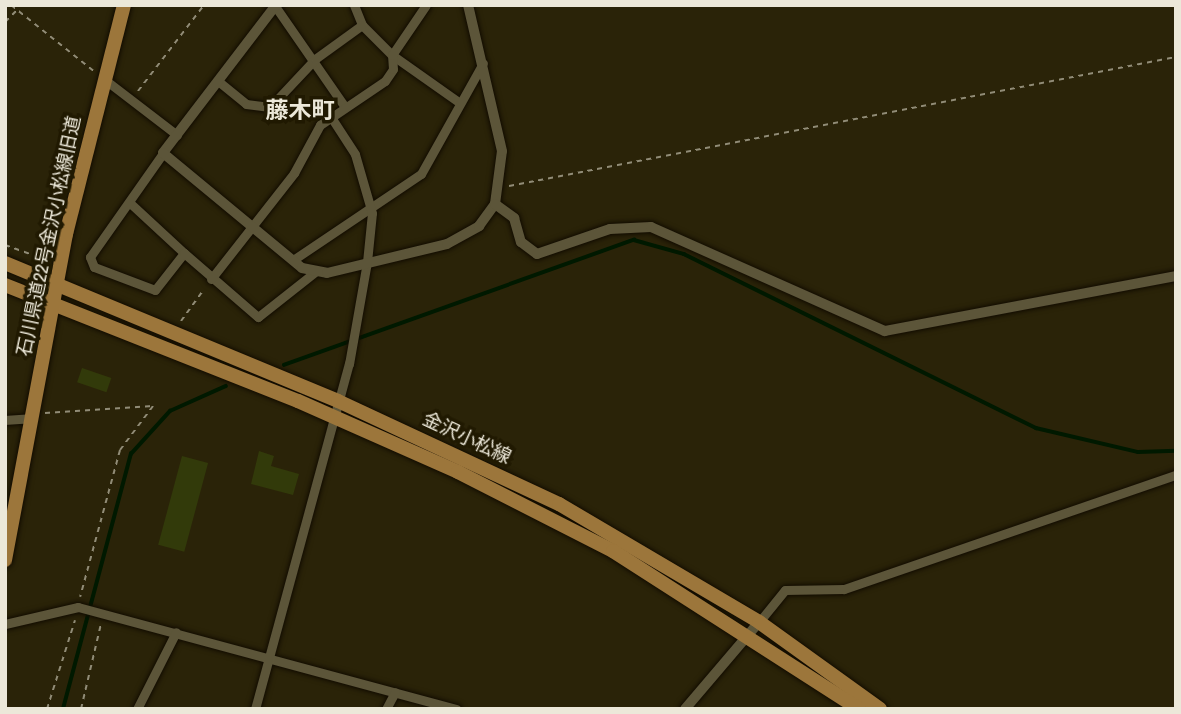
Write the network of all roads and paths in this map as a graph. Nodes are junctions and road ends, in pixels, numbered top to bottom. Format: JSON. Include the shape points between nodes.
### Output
{"nodes":[{"id":1,"x":11,"y":5,"type":"edge"},
{"id":2,"x":124,"y":5,"type":"edge"},
{"id":3,"x":204,"y":5,"type":"edge"},
{"id":4,"x":355,"y":5,"type":"edge"},
{"id":5,"x":426,"y":5,"type":"edge"},
{"id":6,"x":468,"y":5,"type":"edge"},
{"id":7,"x":276,"y":6,"type":"edge"},
{"id":8,"x":17,"y":10,"type":"junction"},
{"id":9,"x":5,"y":22,"type":"edge"},
{"id":10,"x":362,"y":25,"type":"junction"},
{"id":11,"x":391,"y":55,"type":"junction"},
{"id":12,"x":1176,"y":57,"type":"edge"},
{"id":13,"x":315,"y":59,"type":"junction"},
{"id":14,"x":483,"y":63,"type":"junction"},
{"id":15,"x":104,"y":79,"type":"junction"},
{"id":16,"x":218,"y":81,"type":"junction"},
{"id":17,"x":131,"y":100,"type":"junction"},
{"id":18,"x":460,"y":103,"type":"junction"},
{"id":19,"x":345,"y":107,"type":"junction"},
{"id":20,"x":331,"y":117,"type":"junction"},
{"id":21,"x":177,"y":135,"type":"junction"},
{"id":22,"x":163,"y":153,"type":"junction"},
{"id":23,"x":501,"y":187,"type":"junction"},
{"id":24,"x":130,"y":202,"type":"junction"},
{"id":25,"x":495,"y":204,"type":"junction"},
{"id":26,"x":372,"y":212,"type":"junction"},
{"id":27,"x":250,"y":225,"type":"junction"},
{"id":28,"x":5,"y":245,"type":"edge"},
{"id":29,"x":184,"y":253,"type":"junction"},
{"id":30,"x":293,"y":260,"type":"junction"},
{"id":31,"x":367,"y":262,"type":"junction"},
{"id":32,"x":5,"y":263,"type":"edge"},
{"id":33,"x":60,"y":264,"type":"junction"},
{"id":34,"x":315,"y":272,"type":"junction"},
{"id":35,"x":1176,"y":276,"type":"edge"},
{"id":36,"x":211,"y":279,"type":"junction"},
{"id":37,"x":57,"y":281,"type":"junction"},
{"id":38,"x":5,"y":285,"type":"edge"},
{"id":39,"x":53,"y":303,"type":"junction"},
{"id":40,"x":174,"y":331,"type":"junction"},
{"id":41,"x":338,"y":401,"type":"junction"},
{"id":42,"x":33,"y":416,"type":"junction"},
{"id":43,"x":334,"y":416,"type":"junction"},
{"id":44,"x":5,"y":420,"type":"edge"},
{"id":45,"x":1176,"y":475,"type":"edge"},
{"id":46,"x":5,"y":560,"type":"edge"},
{"id":47,"x":78,"y":607,"type":"junction"},
{"id":48,"x":101,"y":613,"type":"junction"},
{"id":49,"x":759,"y":622,"type":"junction"},
{"id":50,"x":5,"y":624,"type":"edge"},
{"id":51,"x":176,"y":632,"type":"junction"},
{"id":52,"x":748,"y":634,"type":"junction"},
{"id":53,"x":267,"y":657,"type":"junction"},
{"id":54,"x":395,"y":692,"type":"junction"},
{"id":55,"x":453,"y":708,"type":"edge"},
{"id":56,"x":47,"y":709,"type":"edge"},
{"id":57,"x":81,"y":709,"type":"edge"},
{"id":58,"x":137,"y":709,"type":"edge"},
{"id":59,"x":255,"y":709,"type":"edge"},
{"id":60,"x":386,"y":709,"type":"edge"},
{"id":61,"x":685,"y":709,"type":"edge"},
{"id":62,"x":859,"y":709,"type":"edge"},
{"id":63,"x":880,"y":709,"type":"edge"}],
"edges":[{"from":1,"to":8,"type":"path"},
{"from":2,"to":15,"type":"main road","name":"石川県道22号金沢小松線旧道"},
{"from":3,"to":17,"type":"path"},
{"from":4,"to":10,"type":"street"},
{"from":5,"to":11,"type":"street"},
{"from":6,"to":14,"type":"street"},
{"from":7,"to":13,"type":"street"},
{"from":7,"to":16,"type":"street"},
{"from":8,"to":9,"type":"path"},
{"from":8,"to":15,"type":"path"},
{"from":10,"to":11,"type":"street"},
{"from":10,"to":13,"type":"street"},
{"from":11,"to":18,"type":"street"},
{"from":11,"to":19,"type":"street","via":[[393,69],[385,81]]},
{"from":12,"to":23,"type":"path"},
{"from":13,"to":16,"type":"street","via":[[270,107],[246,104]]},
{"from":13,"to":19,"type":"street"},
{"from":14,"to":18,"type":"street"},
{"from":14,"to":23,"type":"street","via":[[502,151]]},
{"from":15,"to":17,"type":"street"},
{"from":15,"to":33,"type":"main road","name":"石川県道22号金沢小松線旧道"},
{"from":16,"to":21,"type":"street"},
{"from":17,"to":21,"type":"street"},
{"from":18,"to":26,"type":"street","via":[[421,174]]},
{"from":19,"to":20,"type":"street"},
{"from":20,"to":26,"type":"street","via":[[355,154]]},
{"from":20,"to":27,"type":"street"},
{"from":21,"to":22,"type":"street"},
{"from":22,"to":24,"type":"street"},
{"from":22,"to":27,"type":"street"},
{"from":23,"to":25,"type":"street"},
{"from":24,"to":29,"type":"street"},
{"from":24,"to":29,"type":"street","via":[[90,257],[94,267],[155,290]]},
{"from":25,"to":31,"type":"street","via":[[479,226],[447,244]]},
{"from":25,"to":35,"type":"street","via":[[514,218],[521,242],[537,254],[610,229],[651,227],[885,331]]},
{"from":26,"to":30,"type":"street"},
{"from":26,"to":31,"type":"street"},
{"from":27,"to":30,"type":"street"},
{"from":27,"to":36,"type":"street"},
{"from":28,"to":33,"type":"path"},
{"from":29,"to":36,"type":"street"},
{"from":30,"to":34,"type":"street"},
{"from":31,"to":34,"type":"street"},
{"from":31,"to":41,"type":"street"},
{"from":32,"to":37,"type":"main road","name":"金沢小松線"},
{"from":33,"to":37,"type":"main road","name":"石川県道22号金沢小松線旧道"},
{"from":34,"to":36,"type":"street","via":[[258,317]]},
{"from":36,"to":40,"type":"path"},
{"from":37,"to":39,"type":"main road","name":"石川県道22号金沢小松線旧道"},
{"from":37,"to":40,"type":"main road","name":"金沢小松線"},
{"from":38,"to":39,"type":"main road","name":"金沢小松線"},
{"from":39,"to":42,"type":"main road","name":"石川県道22号金沢小松線旧道"},
{"from":39,"to":43,"type":"main road","name":"金沢小松線"},
{"from":40,"to":41,"type":"main road","name":"金沢小松線"},
{"from":41,"to":43,"type":"street"},
{"from":41,"to":49,"type":"main road","name":"金沢小松線","via":[[559,504]]},
{"from":42,"to":44,"type":"street"},
{"from":42,"to":46,"type":"main road","name":"石川県道22号金沢小松線旧道"},
{"from":42,"to":47,"type":"path","via":[[153,406],[120,450]]},
{"from":43,"to":52,"type":"main road","name":"金沢小松線","via":[[613,551]]},
{"from":43,"to":53,"type":"street"},
{"from":45,"to":49,"type":"street","via":[[845,589],[785,590]]},
{"from":47,"to":48,"type":"street"},
{"from":47,"to":50,"type":"street"},
{"from":47,"to":56,"type":"path"},
{"from":48,"to":51,"type":"street"},
{"from":48,"to":57,"type":"path"},
{"from":49,"to":52,"type":"street"},
{"from":49,"to":63,"type":"main road","name":"金沢小松線"},
{"from":51,"to":53,"type":"street"},
{"from":51,"to":58,"type":"street"},
{"from":52,"to":61,"type":"street"},
{"from":52,"to":62,"type":"main road","name":"金沢小松線"},
{"from":53,"to":54,"type":"street"},
{"from":53,"to":59,"type":"street"},
{"from":54,"to":55,"type":"street"},
{"from":54,"to":60,"type":"street"}]}
